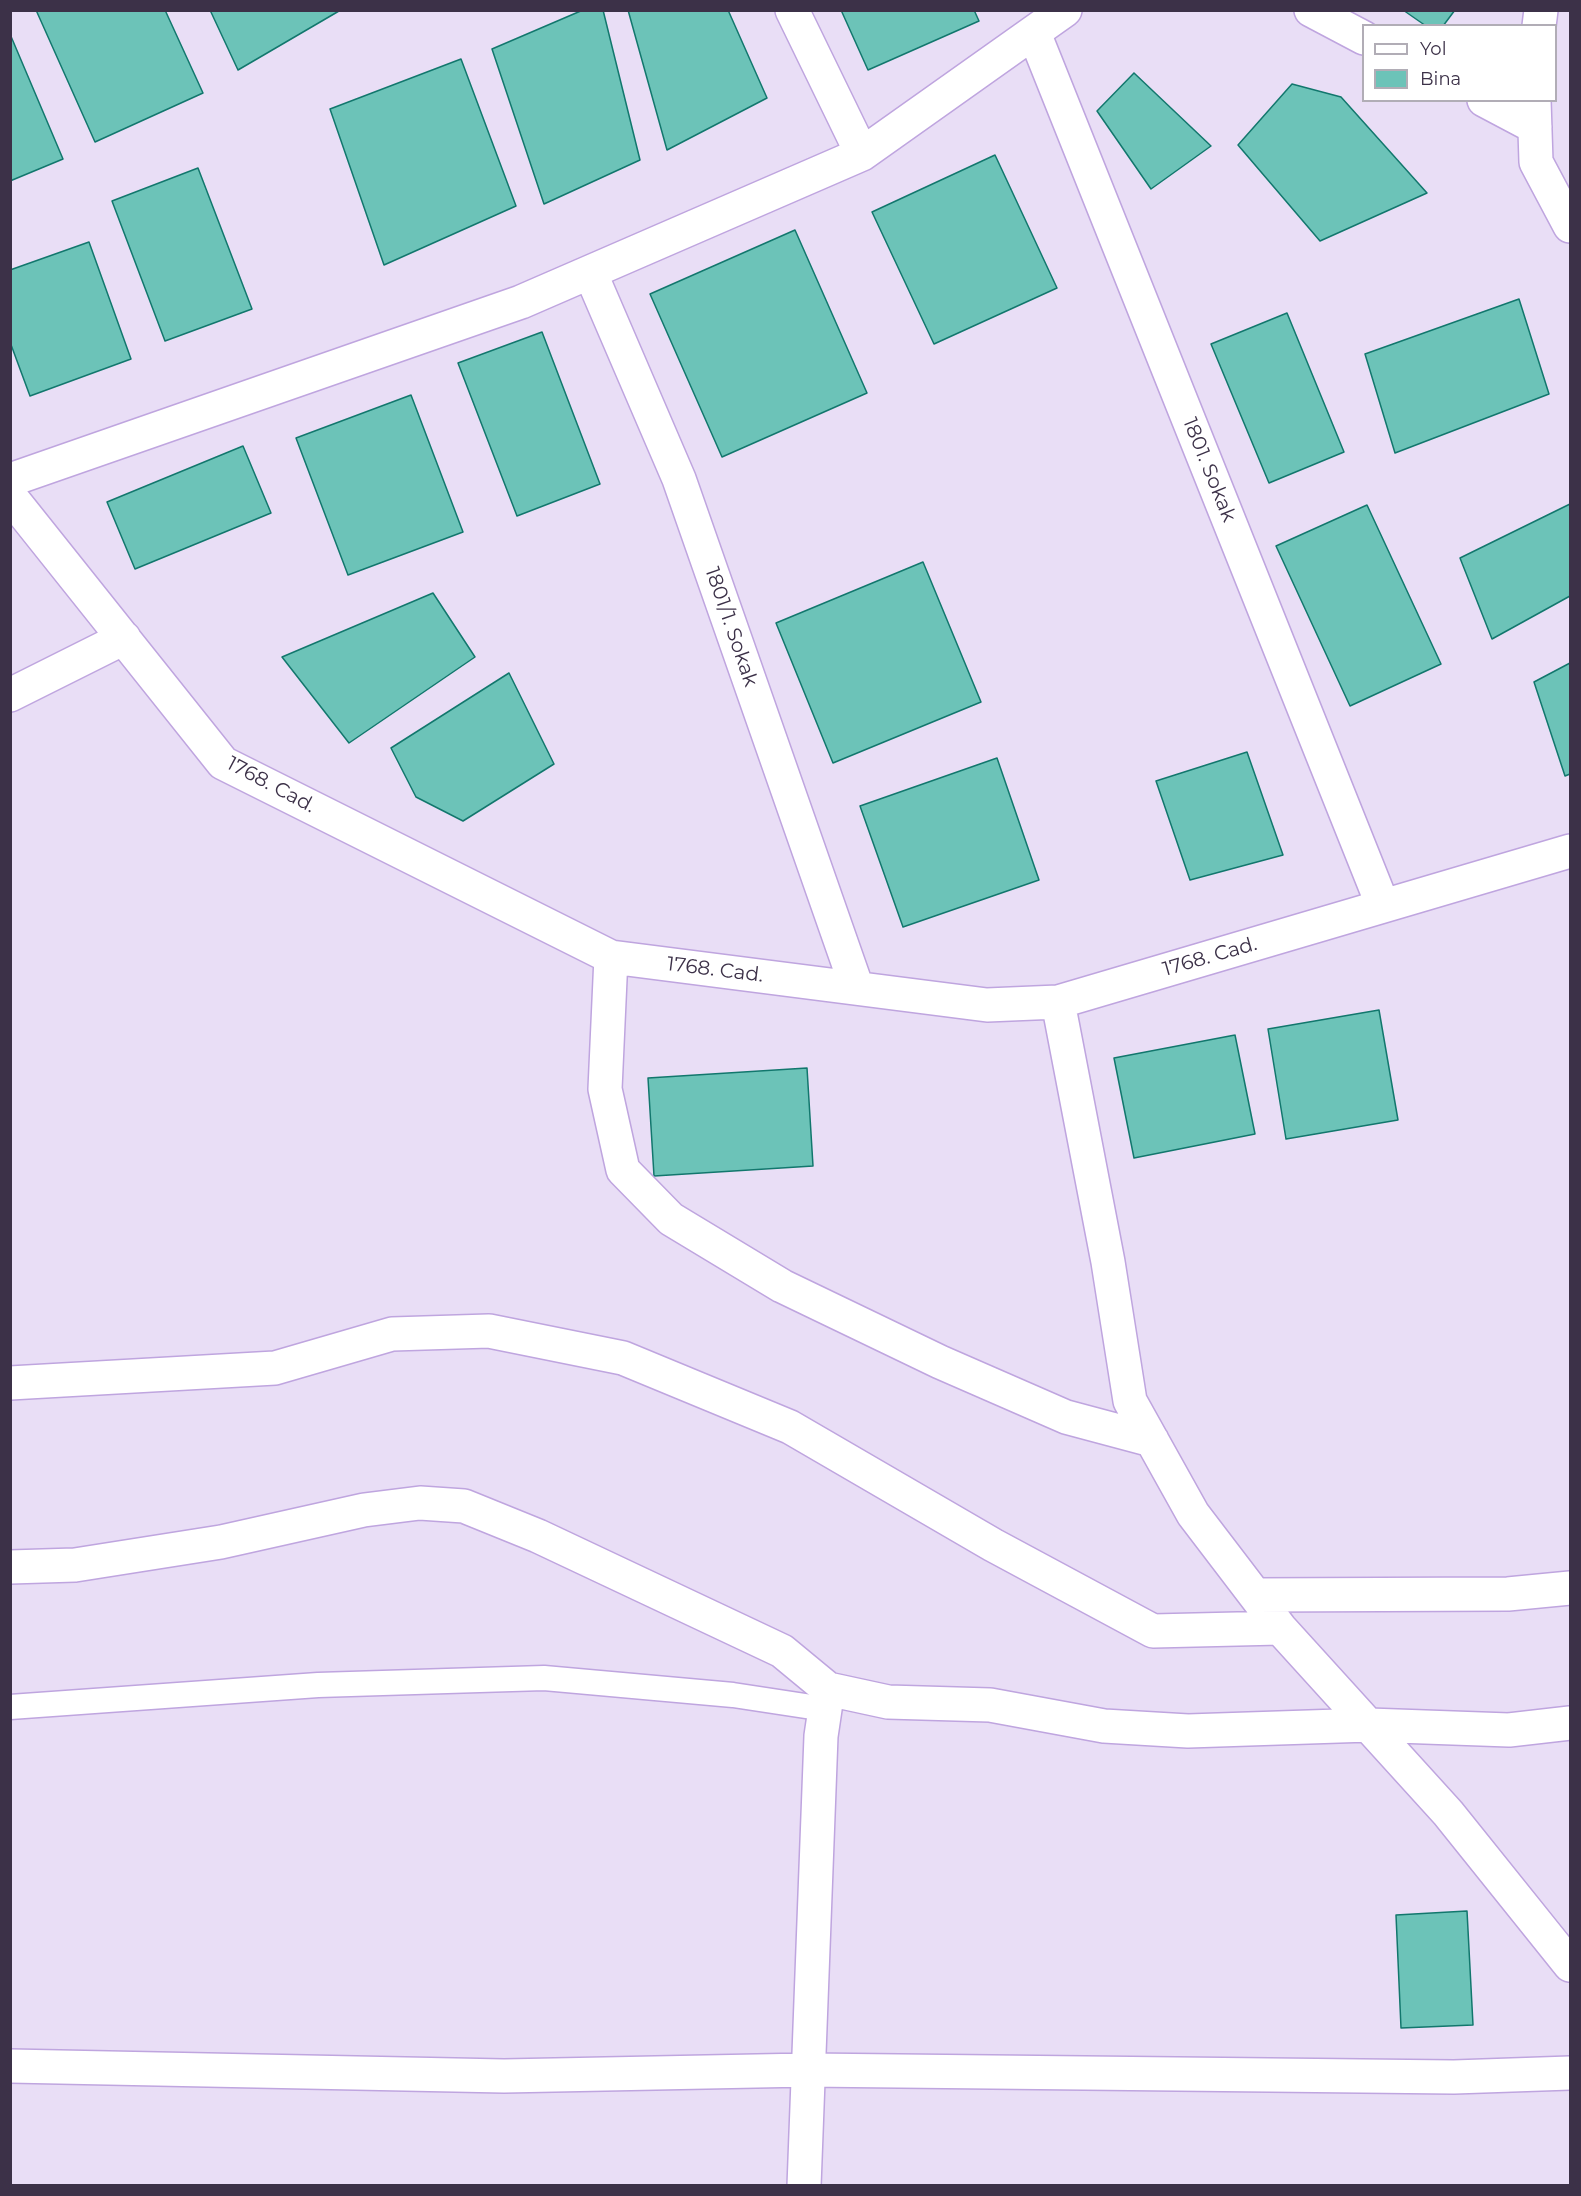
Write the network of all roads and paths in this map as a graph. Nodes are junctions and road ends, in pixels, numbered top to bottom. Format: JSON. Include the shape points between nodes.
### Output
{"nodes":[{"id":1,"x":792,"y":10,"type":"edge"},
{"id":2,"x":1065,"y":10,"type":"edge"},
{"id":3,"x":1311,"y":10,"type":"edge"},
{"id":4,"x":1034,"y":33,"type":"junction"},
{"id":5,"x":1362,"y":37,"type":"edge"},
{"id":6,"x":1491,"y":102,"type":"edge"},
{"id":7,"x":1534,"y":114,"type":"edge"},
{"id":8,"x":862,"y":154,"type":"junction"},
{"id":9,"x":1570,"y":226,"type":"edge"},
{"id":10,"x":590,"y":272,"type":"junction"},
{"id":11,"x":10,"y":480,"type":"edge"},
{"id":12,"x":10,"y":496,"type":"edge"},
{"id":13,"x":124,"y":638,"type":"junction"},
{"id":14,"x":10,"y":695,"type":"edge"},
{"id":15,"x":1570,"y":851,"type":"edge"},
{"id":16,"x":1383,"y":906,"type":"junction"},
{"id":17,"x":611,"y":957,"type":"junction"},
{"id":18,"x":857,"y":988,"type":"junction"},
{"id":19,"x":1058,"y":1002,"type":"junction"},
{"id":20,"x":10,"y":1383,"type":"edge"},
{"id":21,"x":1152,"y":1440,"type":"junction"},
{"id":22,"x":10,"y":1567,"type":"edge"},
{"id":23,"x":1570,"y":1588,"type":"edge"},
{"id":24,"x":1255,"y":1595,"type":"junction"},
{"id":25,"x":1280,"y":1628,"type":"junction"},
{"id":26,"x":827,"y":1699,"type":"junction"},
{"id":27,"x":10,"y":1707,"type":"edge"},
{"id":28,"x":1570,"y":1723,"type":"edge"},
{"id":29,"x":1369,"y":1725,"type":"junction"},
{"id":30,"x":1570,"y":1965,"type":"edge"},
{"id":31,"x":10,"y":2066,"type":"edge"},
{"id":32,"x":807,"y":2070,"type":"junction"},
{"id":33,"x":1570,"y":2073,"type":"edge"},
{"id":34,"x":804,"y":2186,"type":"edge"}],
"edges":[{"from":1,"to":8,"type":"street"},
{"from":2,"to":4,"type":"street"},
{"from":3,"to":5,"type":"street"},
{"from":4,"to":8,"type":"street"},
{"from":4,"to":16,"type":"street","name":"1801. Sokak"},
{"from":6,"to":7,"type":"street"},
{"from":7,"to":9,"type":"street","via":[[1536,162]]},
{"from":8,"to":10,"type":"street"},
{"from":10,"to":11,"type":"street","via":[[510,306]]},
{"from":10,"to":18,"type":"street","name":"1801/1. Sokak","via":[[679,480]]},
{"from":12,"to":13,"type":"street","name":"1768. Cad."},
{"from":13,"to":14,"type":"street"},
{"from":13,"to":17,"type":"street","name":"1768. Cad.","via":[[224,763]]},
{"from":15,"to":16,"type":"street","name":"1768. Cad."},
{"from":16,"to":19,"type":"street","name":"1768. Cad."},
{"from":17,"to":18,"type":"street","name":"1768. Cad."},
{"from":17,"to":21,"type":"street","via":[[605,1089],[623,1170],[671,1219],[782,1287],[940,1362],[1066,1417]]},
{"from":18,"to":19,"type":"street","name":"1768. Cad.","via":[[987,1005]]},
{"from":19,"to":21,"type":"street","via":[[1108,1262],[1130,1401]]},
{"from":20,"to":25,"type":"street","via":[[275,1368],[392,1335],[489,1331],[623,1358],[790,1427],[993,1545],[1153,1631]]},
{"from":21,"to":24,"type":"street","via":[[1193,1514]]},
{"from":22,"to":26,"type":"street","via":[[75,1565],[221,1542],[364,1510],[420,1503],[464,1506],[538,1536],[782,1651]]},
{"from":23,"to":24,"type":"street","via":[[1508,1594]]},
{"from":24,"to":25,"type":"street"},
{"from":25,"to":29,"type":"street"},
{"from":26,"to":27,"type":"lane","via":[[544,1678],[318,1685]]},
{"from":26,"to":29,"type":"street","via":[[990,1705],[1104,1726],[1188,1731]]},
{"from":26,"to":32,"type":"street","via":[[821,1736]]},
{"from":28,"to":29,"type":"street","via":[[1509,1730]]},
{"from":29,"to":30,"type":"street","via":[[1448,1812]]},
{"from":31,"to":32,"type":"street","via":[[504,2076]]},
{"from":32,"to":33,"type":"street","via":[[1454,2077]]},
{"from":32,"to":34,"type":"street"}]}
